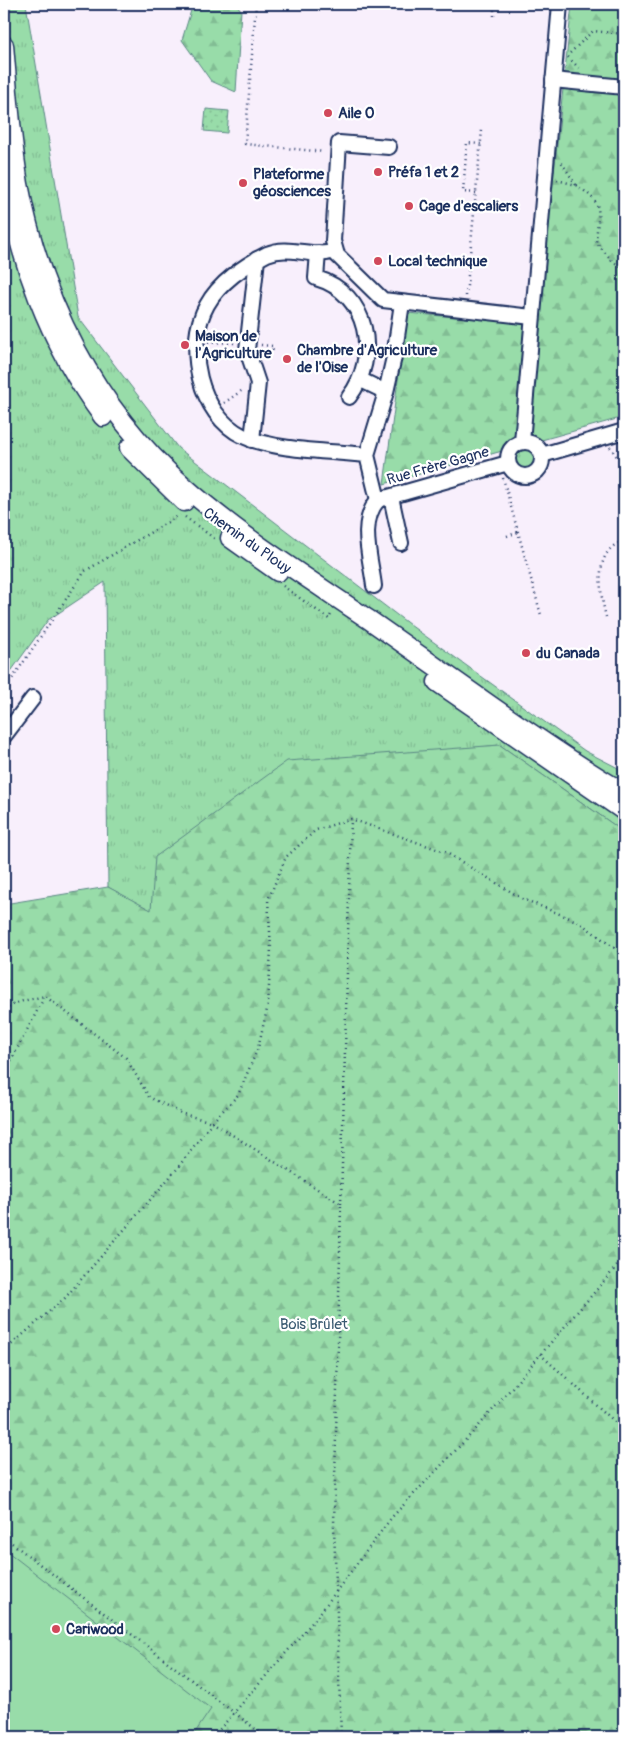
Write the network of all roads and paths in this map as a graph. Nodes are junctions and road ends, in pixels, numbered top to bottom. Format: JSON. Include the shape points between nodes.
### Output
{"nodes":[{"id":1,"x":256,"y":4,"type":"edge"},
{"id":2,"x":494,"y":4,"type":"edge"},
{"id":3,"x":560,"y":4,"type":"edge"},
{"id":4,"x":494,"y":16,"type":"dead end"},
{"id":5,"x":624,"y":34,"type":"edge"},
{"id":6,"x":4,"y":45,"type":"edge"},
{"id":7,"x":567,"y":56,"type":"dead end"},
{"id":8,"x":553,"y":80,"type":"junction"},
{"id":9,"x":624,"y":87,"type":"edge"},
{"id":10,"x":482,"y":130,"type":"dead end"},
{"id":11,"x":548,"y":139,"type":"junction"},
{"id":12,"x":480,"y":144,"type":"junction"},
{"id":13,"x":389,"y":147,"type":"dead end"},
{"id":14,"x":338,"y":154,"type":"junction"},
{"id":15,"x":4,"y":166,"type":"edge"},
{"id":16,"x":544,"y":177,"type":"junction"},
{"id":17,"x":576,"y":185,"type":"junction"},
{"id":18,"x":476,"y":193,"type":"junction"},
{"id":19,"x":335,"y":251,"type":"junction"},
{"id":20,"x":318,"y":253,"type":"junction"},
{"id":21,"x":257,"y":259,"type":"junction"},
{"id":22,"x":624,"y":268,"type":"edge"},
{"id":23,"x":402,"y":303,"type":"junction"},
{"id":24,"x":465,"y":310,"type":"junction"},
{"id":25,"x":532,"y":317,"type":"junction"},
{"id":26,"x":197,"y":341,"type":"junction"},
{"id":27,"x":248,"y":344,"type":"junction"},
{"id":28,"x":258,"y":379,"type":"junction"},
{"id":29,"x":361,"y":380,"type":"junction"},
{"id":30,"x":386,"y":392,"type":"junction"},
{"id":31,"x":349,"y":397,"type":"dead end"},
{"id":32,"x":215,"y":410,"type":"junction"},
{"id":33,"x":624,"y":432,"type":"edge"},
{"id":34,"x":252,"y":440,"type":"junction"},
{"id":35,"x":609,"y":441,"type":"dead end"},
{"id":36,"x":522,"y":442,"type":"junction"},
{"id":37,"x":367,"y":455,"type":"junction"},
{"id":38,"x":542,"y":455,"type":"junction"},
{"id":39,"x":508,"y":464,"type":"junction"},
{"id":40,"x":503,"y":478,"type":"dead end"},
{"id":41,"x":618,"y":478,"type":"dead end"},
{"id":42,"x":384,"y":498,"type":"junction"},
{"id":43,"x":519,"y":532,"type":"junction"},
{"id":44,"x":507,"y":536,"type":"dead end"},
{"id":45,"x":624,"y":541,"type":"edge"},
{"id":46,"x":220,"y":542,"type":"dead end"},
{"id":47,"x":401,"y":543,"type":"dead end"},
{"id":48,"x":282,"y":586,"type":"dead end"},
{"id":49,"x":374,"y":586,"type":"dead end"},
{"id":50,"x":333,"y":610,"type":"junction"},
{"id":51,"x":541,"y":615,"type":"dead end"},
{"id":52,"x":606,"y":617,"type":"dead end"},
{"id":53,"x":4,"y":692,"type":"edge"},
{"id":54,"x":33,"y":698,"type":"dead end"},
{"id":55,"x":4,"y":736,"type":"edge"},
{"id":56,"x":624,"y":793,"type":"edge"},
{"id":57,"x":624,"y":810,"type":"edge"},
{"id":58,"x":351,"y":819,"type":"junction"},
{"id":59,"x":624,"y":955,"type":"edge"},
{"id":60,"x":45,"y":996,"type":"junction"},
{"id":61,"x":4,"y":1010,"type":"edge"},
{"id":62,"x":4,"y":1074,"type":"edge"},
{"id":63,"x":212,"y":1122,"type":"junction"},
{"id":64,"x":341,"y":1204,"type":"junction"},
{"id":65,"x":624,"y":1258,"type":"edge"},
{"id":66,"x":4,"y":1351,"type":"edge"},
{"id":67,"x":540,"y":1354,"type":"junction"},
{"id":68,"x":624,"y":1430,"type":"edge"},
{"id":69,"x":4,"y":1536,"type":"edge"},
{"id":70,"x":336,"y":1592,"type":"junction"},
{"id":71,"x":235,"y":1712,"type":"junction"},
{"id":72,"x":213,"y":1737,"type":"edge"},
{"id":73,"x":266,"y":1737,"type":"edge"},
{"id":74,"x":340,"y":1737,"type":"edge"}],
"edges":[{"from":1,"to":14,"type":"path","via":[[245,144]]},
{"from":2,"to":4,"type":"path"},
{"from":3,"to":8,"type":"street"},
{"from":5,"to":7,"type":"path","via":[[593,32]]},
{"from":6,"to":56,"type":"main road","via":[[16,168],[35,248],[53,302],[75,350],[121,421],[174,478],[232,525]]},
{"from":8,"to":9,"type":"street"},
{"from":8,"to":11,"type":"street"},
{"from":10,"to":12,"type":"path"},
{"from":11,"to":16,"type":"street"},
{"from":11,"to":17,"type":"path"},
{"from":12,"to":18,"type":"path"},
{"from":12,"to":18,"type":"path","via":[[467,143],[463,192]]},
{"from":13,"to":14,"type":"street","via":[[339,143]]},
{"from":14,"to":19,"type":"street"},
{"from":15,"to":50,"type":"main road","via":[[20,242],[43,310],[79,382],[103,417],[143,464],[182,501]]},
{"from":16,"to":17,"type":"path"},
{"from":16,"to":25,"type":"street"},
{"from":17,"to":22,"type":"path","via":[[594,197],[599,208],[596,242],[612,261]]},
{"from":18,"to":24,"type":"path"},
{"from":19,"to":20,"type":"street"},
{"from":19,"to":23,"type":"street","via":[[378,297]]},
{"from":20,"to":21,"type":"street","via":[[287,249]]},
{"from":20,"to":29,"type":"street","via":[[316,278],[332,284],[344,294],[356,307],[363,322],[367,354]]},
{"from":21,"to":26,"type":"street","via":[[212,298],[203,313]]},
{"from":21,"to":27,"type":"street"},
{"from":23,"to":24,"type":"street"},
{"from":23,"to":30,"type":"street"},
{"from":24,"to":25,"type":"street"},
{"from":25,"to":36,"type":"street"},
{"from":26,"to":27,"type":"path"},
{"from":26,"to":32,"type":"street","via":[[201,381]]},
{"from":27,"to":28,"type":"street","via":[[250,363]]},
{"from":28,"to":32,"type":"path"},
{"from":28,"to":34,"type":"street"},
{"from":29,"to":30,"type":"street"},
{"from":29,"to":31,"type":"street"},
{"from":30,"to":37,"type":"street"},
{"from":32,"to":34,"type":"street","via":[[236,432]]},
{"from":33,"to":38,"type":"street"},
{"from":34,"to":37,"type":"street"},
{"from":35,"to":41,"type":"path","via":[[611,451],[620,461]]},
{"from":36,"to":38,"type":"street","via":[[536,445]]},
{"from":36,"to":39,"type":"street","name":"Rue Frère Gagne","via":[[511,448]]},
{"from":37,"to":42,"type":"street"},
{"from":38,"to":39,"type":"street","name":"Rue Frère Gagne","via":[[540,467],[528,476],[516,474]]},
{"from":39,"to":42,"type":"street","name":"Rue Frère Gagne"},
{"from":40,"to":43,"type":"path"},
{"from":42,"to":47,"type":"street"},
{"from":42,"to":49,"type":"street","via":[[368,513]]},
{"from":43,"to":44,"type":"path"},
{"from":43,"to":51,"type":"path"},
{"from":45,"to":52,"type":"path","via":[[606,554],[601,569]]},
{"from":46,"to":53,"type":"path","name":"Chemin du Plouy","via":[[181,515],[85,570]]},
{"from":48,"to":50,"type":"path","name":"Chemin du Plouy","via":[[329,619]]},
{"from":50,"to":57,"type":"main road"},
{"from":54,"to":55,"type":"street"},
{"from":58,"to":59,"type":"path","via":[[445,852],[523,898],[579,922]]},
{"from":58,"to":63,"type":"path","via":[[316,830],[286,857],[268,900],[271,948],[268,1005],[258,1048],[238,1095]]},
{"from":58,"to":64,"type":"path"},
{"from":60,"to":61,"type":"path","via":[[18,1002]]},
{"from":60,"to":62,"type":"path"},
{"from":60,"to":63,"type":"path","via":[[126,1058],[149,1097],[183,1114]]},
{"from":63,"to":64,"type":"path"},
{"from":63,"to":66,"type":"path","via":[[176,1170],[66,1298]]},
{"from":64,"to":70,"type":"path","via":[[334,1526]]},
{"from":65,"to":67,"type":"path"},
{"from":67,"to":68,"type":"path"},
{"from":67,"to":70,"type":"path","via":[[392,1517]]},
{"from":69,"to":71,"type":"path"},
{"from":70,"to":71,"type":"path"},
{"from":70,"to":74,"type":"path"},
{"from":71,"to":72,"type":"path"},
{"from":71,"to":73,"type":"path"}]}
